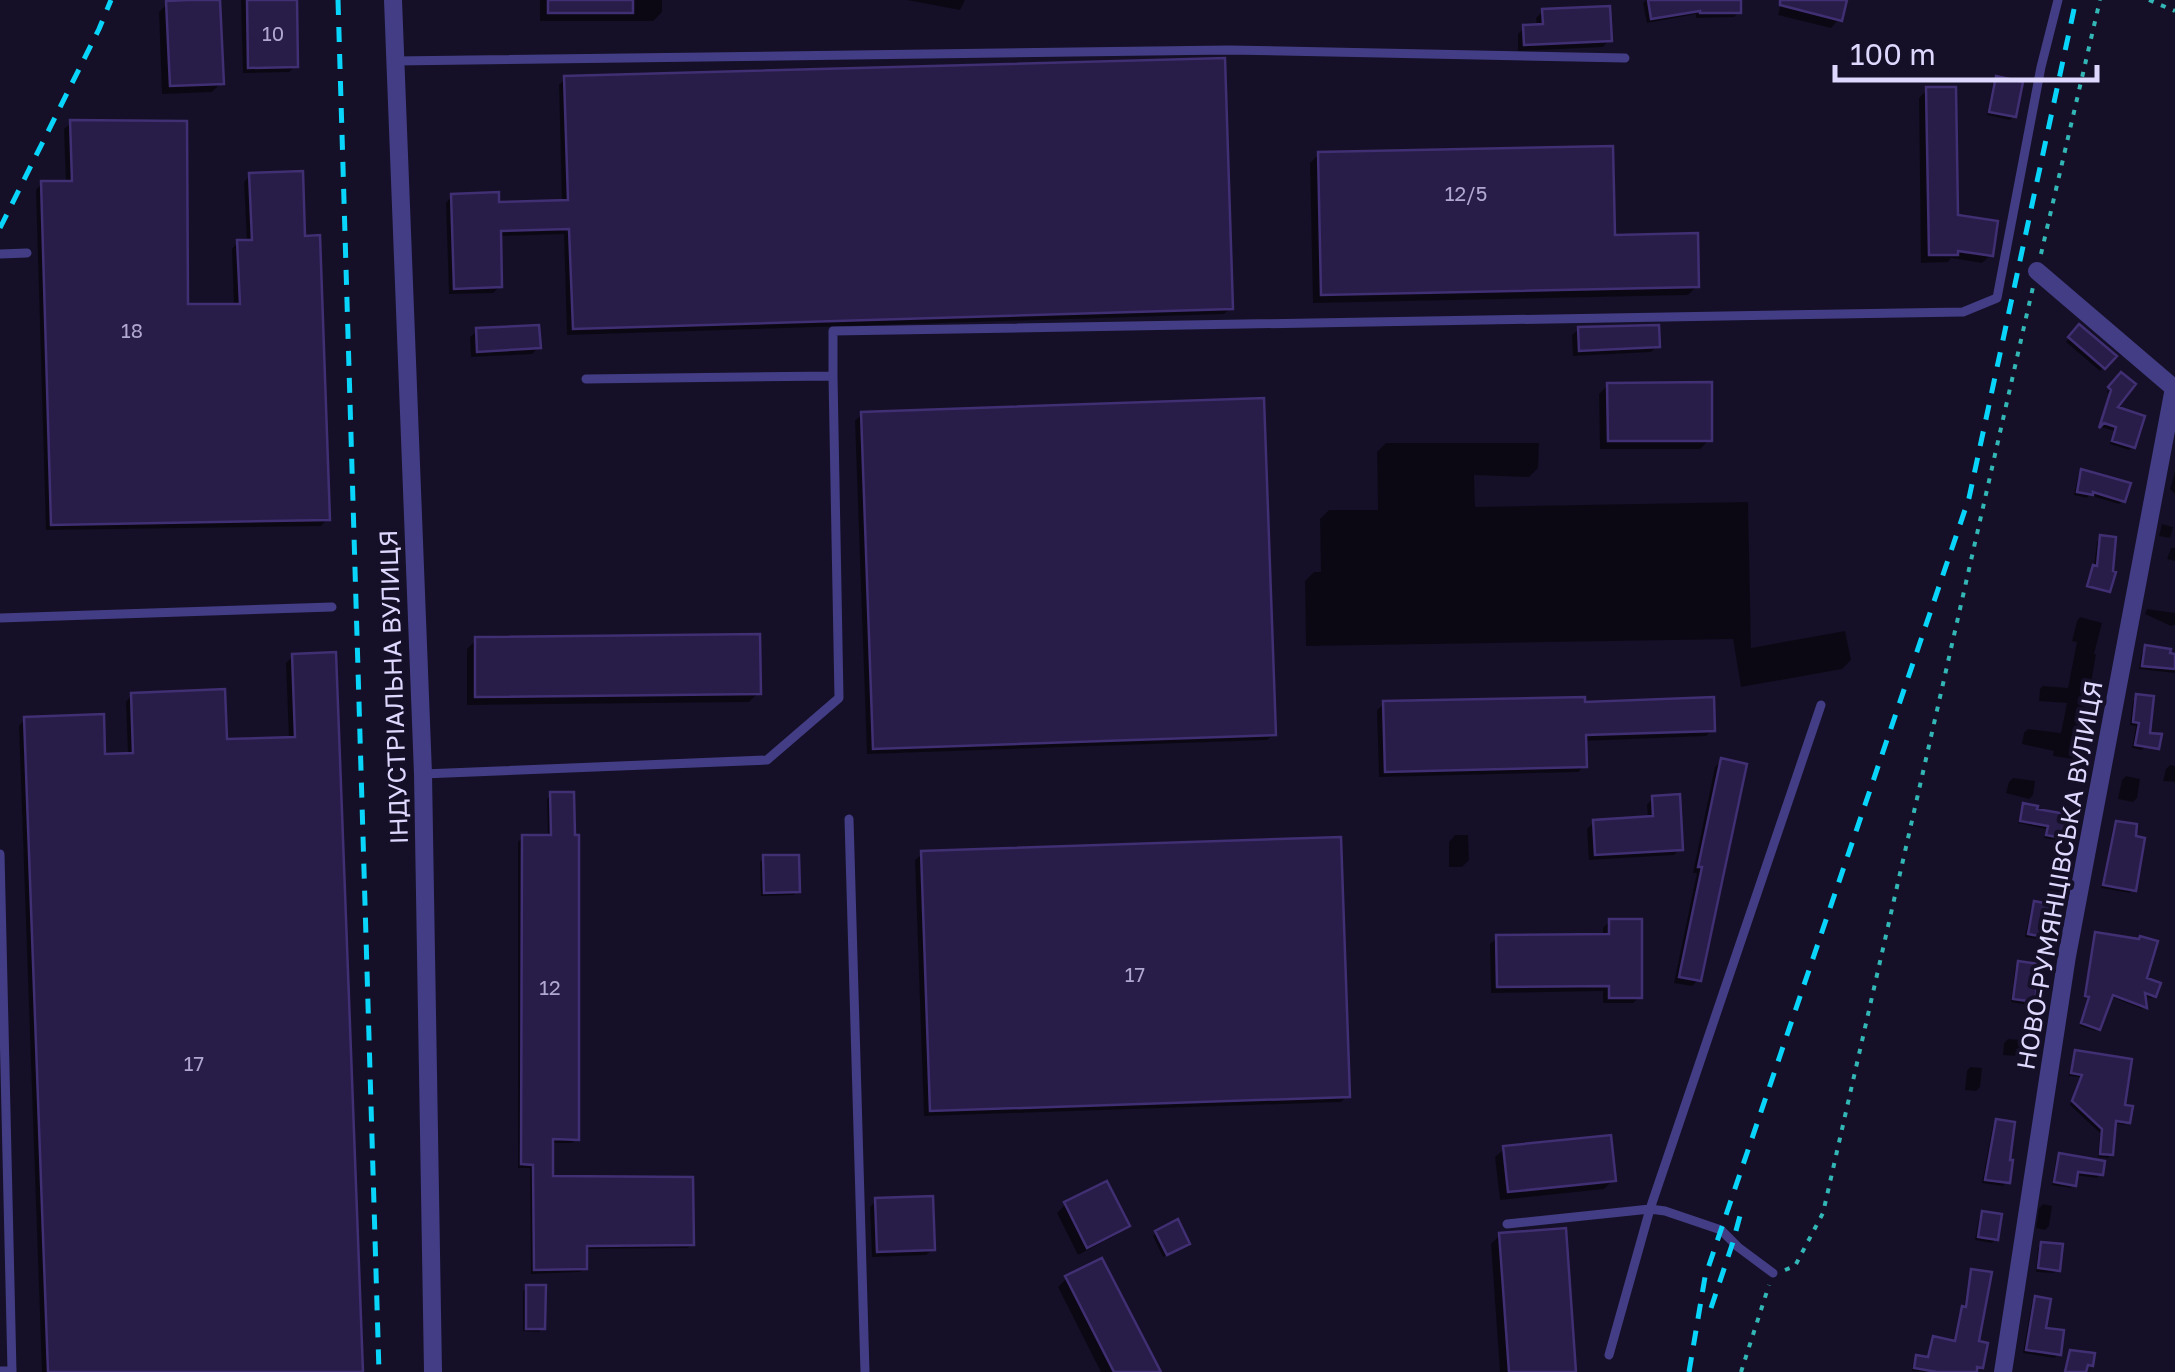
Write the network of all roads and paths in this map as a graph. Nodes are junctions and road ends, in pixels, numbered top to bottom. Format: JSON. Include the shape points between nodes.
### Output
{"nodes":[{"id":1,"x":393,"y":0,"type":"edge"},
{"id":2,"x":2058,"y":0,"type":"edge"},
{"id":3,"x":2100,"y":0,"type":"edge"},
{"id":4,"x":2148,"y":0,"type":"edge"},
{"id":5,"x":2175,"y":11,"type":"edge"},
{"id":6,"x":1625,"y":58,"type":"dead end"},
{"id":7,"x":394,"y":61,"type":"junction"},
{"id":8,"x":27,"y":253,"type":"dead end"},
{"id":9,"x":0,"y":254,"type":"edge"},
{"id":10,"x":2037,"y":271,"type":"junction"},
{"id":11,"x":834,"y":376,"type":"junction"},
{"id":12,"x":586,"y":379,"type":"dead end"},
{"id":13,"x":2174,"y":389,"type":"edge"},
{"id":14,"x":332,"y":607,"type":"dead end"},
{"id":15,"x":0,"y":618,"type":"edge"},
{"id":16,"x":1821,"y":705,"type":"dead end"},
{"id":17,"x":422,"y":774,"type":"junction"},
{"id":18,"x":849,"y":818,"type":"dead end"},
{"id":19,"x":0,"y":854,"type":"edge"},
{"id":20,"x":1650,"y":1209,"type":"junction"},
{"id":21,"x":1507,"y":1224,"type":"dead end"},
{"id":22,"x":1773,"y":1273,"type":"junction"},
{"id":23,"x":1609,"y":1355,"type":"dead end"},
{"id":24,"x":0,"y":1370,"type":"edge"},
{"id":25,"x":12,"y":1371,"type":"edge"},
{"id":26,"x":433,"y":1372,"type":"edge"},
{"id":27,"x":865,"y":1372,"type":"edge"},
{"id":28,"x":1741,"y":1372,"type":"edge"},
{"id":29,"x":2003,"y":1372,"type":"edge"}],
"edges":[{"from":1,"to":7,"type":"street","name":"ІНДУСТРІАЛЬНА ВУЛИЦЯ"},
{"from":2,"to":11,"type":"lane","via":[[1998,298],[1963,312],[833,331]]},
{"from":3,"to":10,"type":"path"},
{"from":4,"to":5,"type":"path"},
{"from":6,"to":7,"type":"lane","via":[[1230,50]]},
{"from":7,"to":17,"type":"street","name":"ІНДУСТРІАЛЬНА ВУЛИЦЯ"},
{"from":8,"to":9,"type":"lane"},
{"from":10,"to":13,"type":"street"},
{"from":10,"to":22,"type":"path","via":[[1822,1212],[1795,1266]]},
{"from":11,"to":12,"type":"lane"},
{"from":11,"to":17,"type":"lane","via":[[838,698],[767,760]]},
{"from":13,"to":29,"type":"street","name":"НОВО-РУМЯНЦІВСЬКА ВУЛИЦЯ","via":[[2067,956]]},
{"from":14,"to":15,"type":"lane"},
{"from":16,"to":20,"type":"lane"},
{"from":17,"to":26,"type":"street","name":"ІНДУСТРІАЛЬНА ВУЛИЦЯ"},
{"from":18,"to":27,"type":"lane"},
{"from":19,"to":25,"type":"lane"},
{"from":20,"to":21,"type":"lane"},
{"from":20,"to":22,"type":"lane","via":[[1721,1230]]},
{"from":20,"to":23,"type":"lane"},
{"from":22,"to":28,"type":"path"},
{"from":24,"to":25,"type":"lane"}]}
